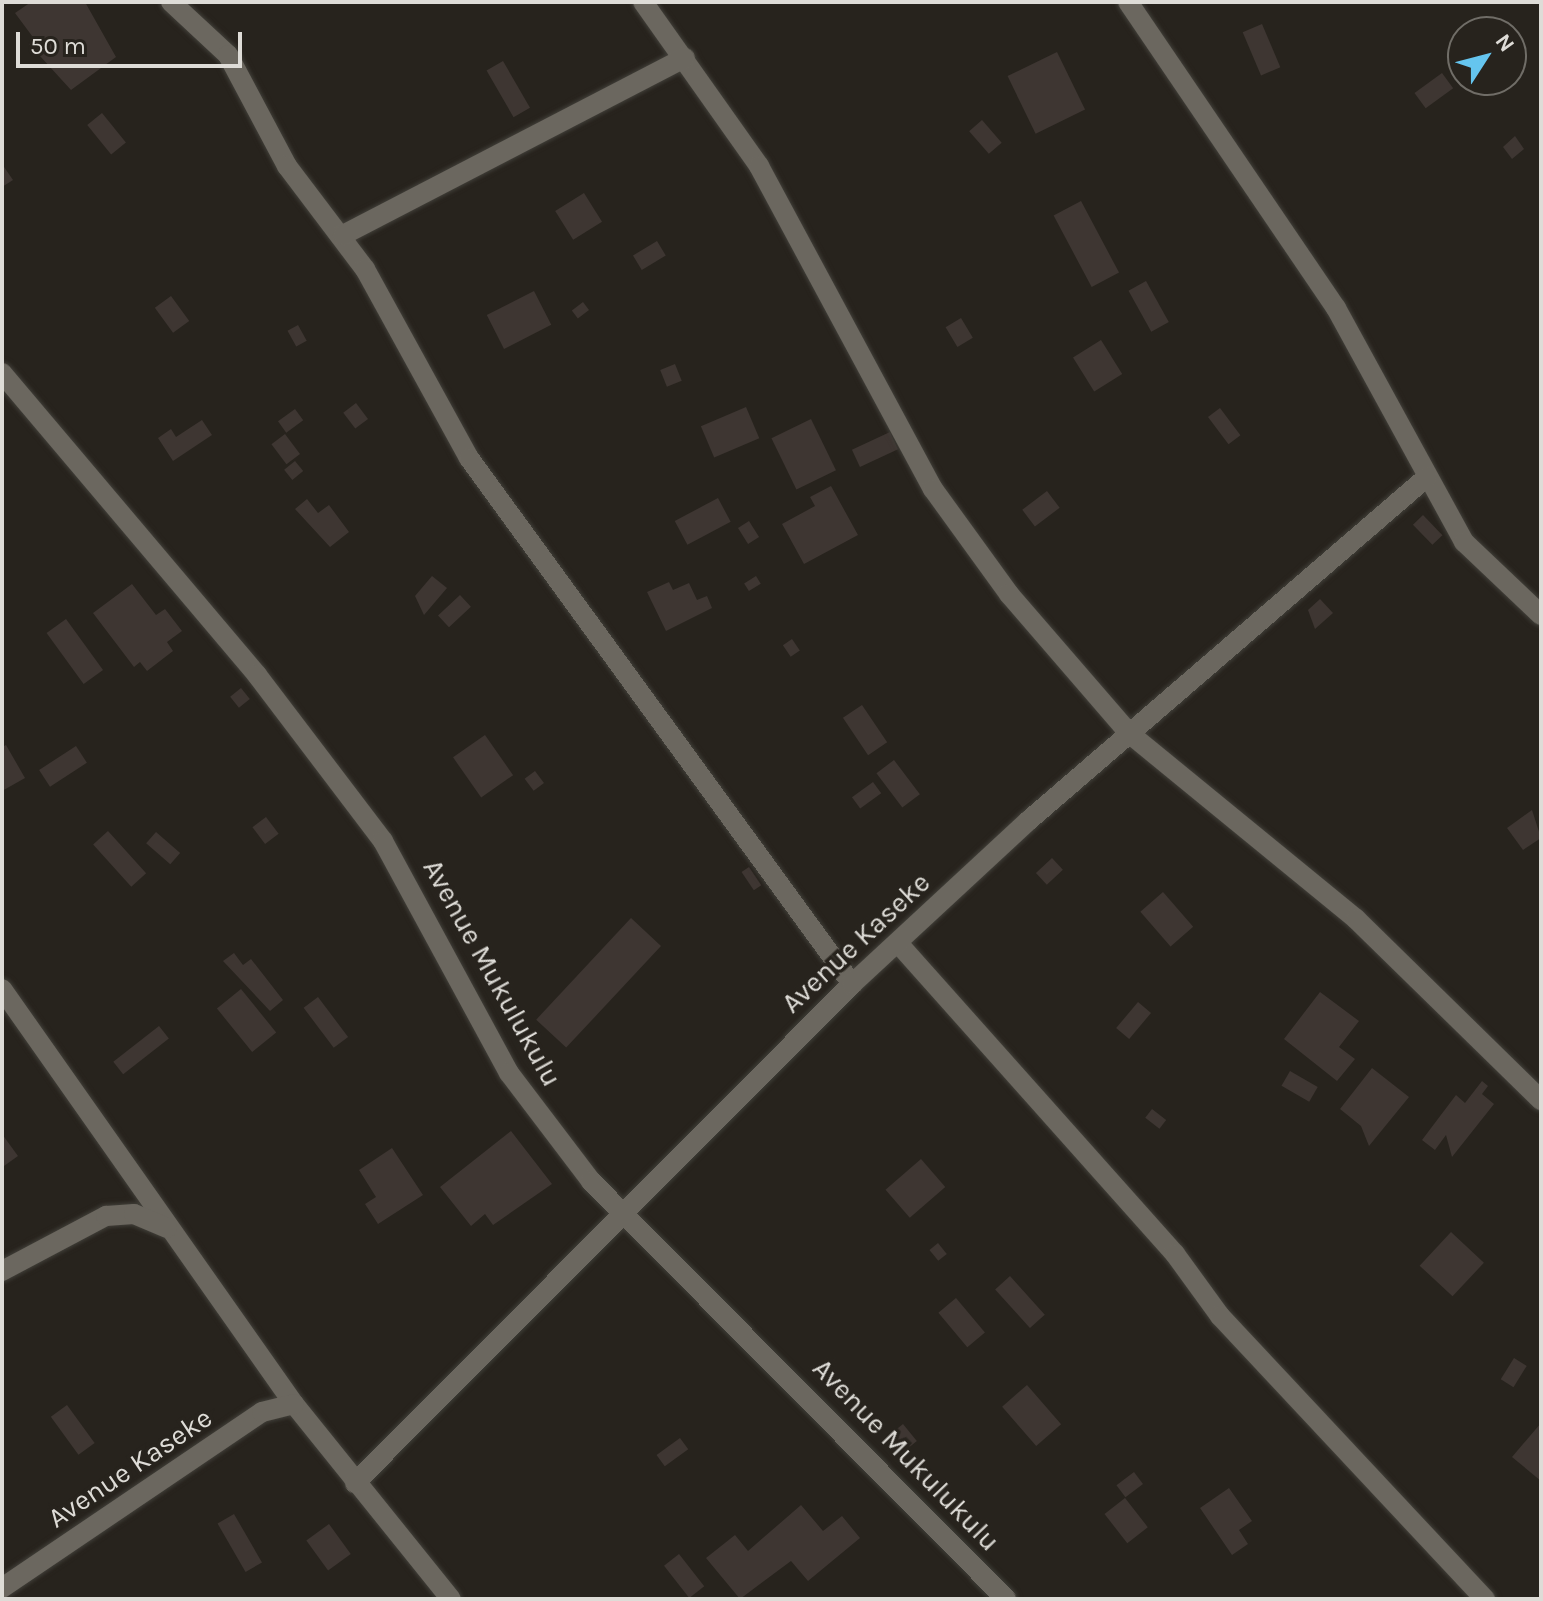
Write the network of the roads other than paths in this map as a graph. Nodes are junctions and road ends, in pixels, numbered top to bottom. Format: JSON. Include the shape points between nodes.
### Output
{"nodes":[{"id":1,"x":171,"y":2,"type":"edge"},
{"id":2,"x":643,"y":2,"type":"edge"},
{"id":3,"x":1128,"y":2,"type":"edge"},
{"id":4,"x":685,"y":58,"type":"junction"},
{"id":5,"x":343,"y":235,"type":"junction"},
{"id":6,"x":2,"y":373,"type":"edge"},
{"id":7,"x":1427,"y":477,"type":"junction"},
{"id":8,"x":1541,"y":615,"type":"edge"},
{"id":9,"x":1129,"y":733,"type":"junction"},
{"id":10,"x":898,"y":943,"type":"junction"},
{"id":11,"x":852,"y":984,"type":"junction"},
{"id":12,"x":2,"y":989,"type":"edge"},
{"id":13,"x":1541,"y":1100,"type":"edge"},
{"id":14,"x":620,"y":1212,"type":"junction"},
{"id":15,"x":171,"y":1229,"type":"junction"},
{"id":16,"x":2,"y":1271,"type":"edge"},
{"id":17,"x":294,"y":1404,"type":"junction"},
{"id":18,"x":355,"y":1483,"type":"junction"},
{"id":19,"x":2,"y":1588,"type":"edge"},
{"id":20,"x":451,"y":1599,"type":"edge"},
{"id":21,"x":1006,"y":1599,"type":"edge"},
{"id":22,"x":1485,"y":1599,"type":"edge"}],
"edges":[{"from":1,"to":5,"type":"street","via":[[228,55],[273,145]]},
{"from":2,"to":4,"type":"street"},
{"from":3,"to":7,"type":"street","via":[[1336,308],[1400,415]]},
{"from":4,"to":5,"type":"street"},
{"from":4,"to":9,"type":"street","via":[[759,166],[963,536]]},
{"from":5,"to":11,"type":"street","via":[[469,458]]},
{"from":6,"to":14,"type":"street","name":"Avenue Mukulukulu","via":[[257,675],[383,841],[509,1073]]},
{"from":7,"to":8,"type":"street","via":[[1464,542]]},
{"from":7,"to":9,"type":"street","name":"Avenue Kaseke"},
{"from":9,"to":10,"type":"street","name":"Avenue Kaseke"},
{"from":9,"to":13,"type":"street","via":[[1356,919]]},
{"from":10,"to":11,"type":"street","name":"Avenue Kaseke"},
{"from":10,"to":22,"type":"street","via":[[1175,1254],[1220,1316]]},
{"from":11,"to":14,"type":"street","name":"Avenue Kaseke"},
{"from":12,"to":15,"type":"street"},
{"from":14,"to":18,"type":"street","name":"Avenue Kaseke"},
{"from":14,"to":21,"type":"street","name":"Avenue Mukulukulu"},
{"from":15,"to":16,"type":"street","via":[[134,1214],[106,1216]]},
{"from":15,"to":17,"type":"street"},
{"from":17,"to":18,"type":"street"},
{"from":17,"to":19,"type":"street","name":"Avenue Kaseke","via":[[262,1412]]},
{"from":18,"to":20,"type":"street"}]}
